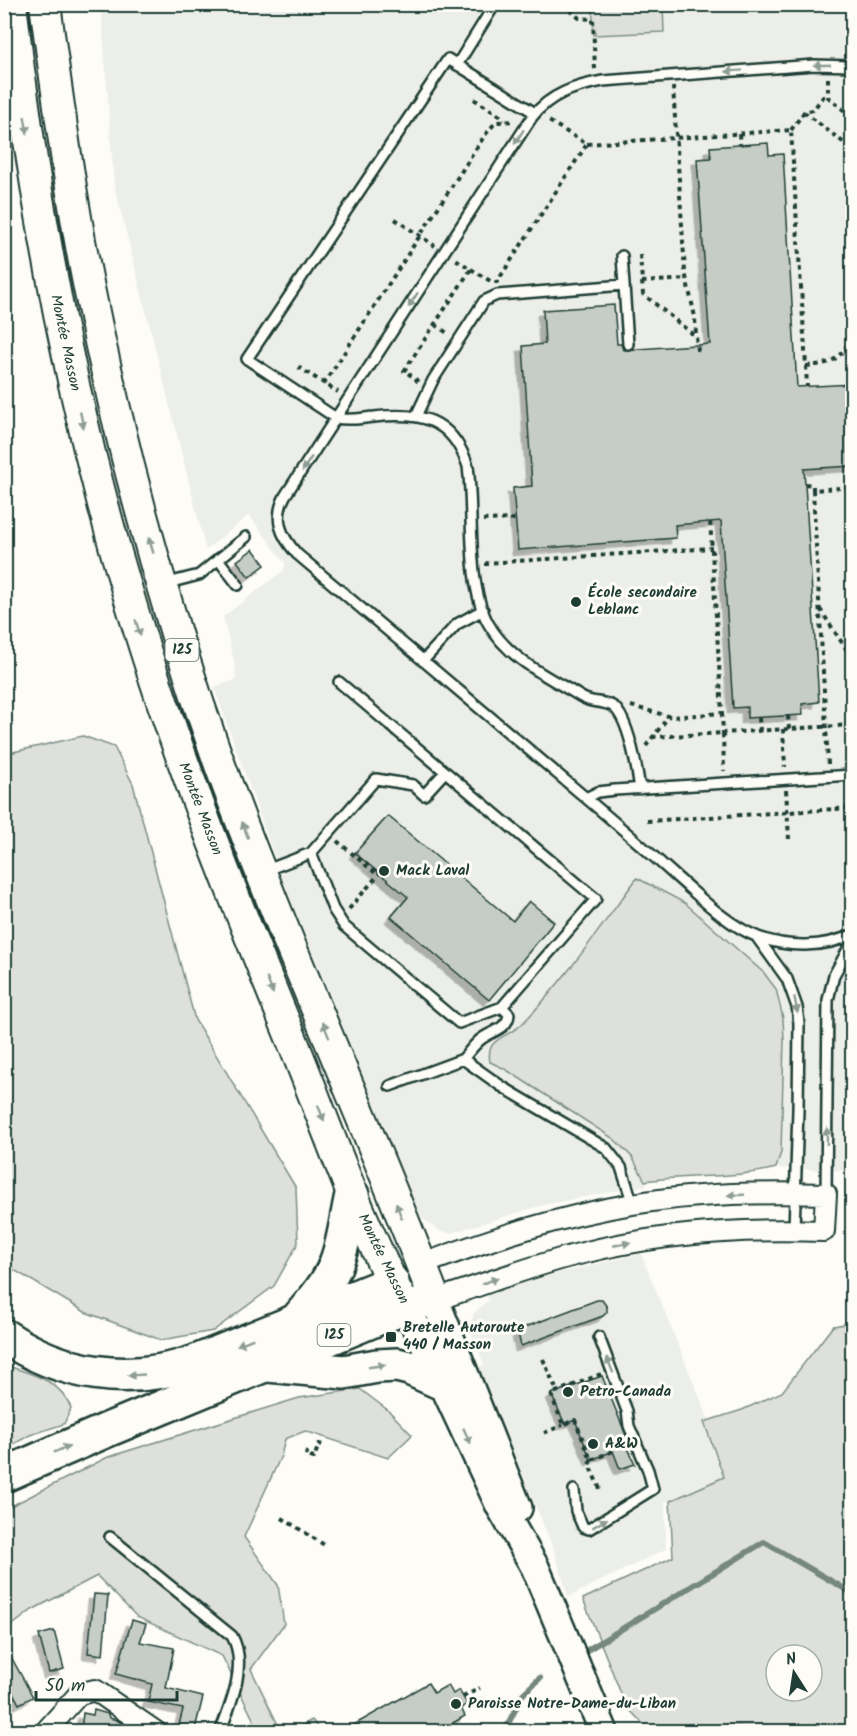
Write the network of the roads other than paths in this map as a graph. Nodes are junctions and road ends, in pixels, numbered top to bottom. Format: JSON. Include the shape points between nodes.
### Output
{"nodes":[{"id":1,"x":10,"y":4,"type":"edge"},
{"id":2,"x":45,"y":4,"type":"edge"},
{"id":3,"x":495,"y":4,"type":"edge"},
{"id":4,"x":457,"y":65,"type":"junction"},
{"id":5,"x":852,"y":66,"type":"edge"},
{"id":6,"x":535,"y":113,"type":"junction"},
{"id":7,"x":622,"y":256,"type":"dead end"},
{"id":8,"x":624,"y":285,"type":"junction"},
{"id":9,"x":628,"y":345,"type":"dead end"},
{"id":10,"x":416,"y":416,"type":"junction"},
{"id":11,"x":336,"y":418,"type":"junction"},
{"id":12,"x":246,"y":537,"type":"dead end"},
{"id":13,"x":218,"y":559,"type":"junction"},
{"id":14,"x":162,"y":584,"type":"junction"},
{"id":15,"x":238,"y":585,"type":"dead end"},
{"id":16,"x":483,"y":610,"type":"junction"},
{"id":17,"x":423,"y":661,"type":"junction"},
{"id":18,"x":339,"y":682,"type":"dead end"},
{"id":19,"x":445,"y":772,"type":"junction"},
{"id":20,"x":852,"y":775,"type":"edge"},
{"id":21,"x":640,"y":789,"type":"junction"},
{"id":22,"x":586,"y":798,"type":"junction"},
{"id":23,"x":311,"y":853,"type":"junction"},
{"id":24,"x":261,"y":872,"type":"junction"},
{"id":25,"x":852,"y":935,"type":"edge"},
{"id":26,"x":756,"y":936,"type":"junction"},
{"id":27,"x":852,"y":942,"type":"edge"},
{"id":28,"x":502,"y":1007,"type":"junction"},
{"id":29,"x":463,"y":1059,"type":"junction"},
{"id":30,"x":390,"y":1086,"type":"dead end"},
{"id":31,"x":795,"y":1193,"type":"junction"},
{"id":32,"x":352,"y":1194,"type":"junction"},
{"id":33,"x":826,"y":1194,"type":"junction"},
{"id":34,"x":633,"y":1204,"type":"junction"},
{"id":35,"x":794,"y":1230,"type":"junction"},
{"id":36,"x":421,"y":1265,"type":"junction"},
{"id":37,"x":410,"y":1296,"type":"junction"},
{"id":38,"x":296,"y":1321,"type":"junction"},
{"id":39,"x":4,"y":1336,"type":"edge"},
{"id":40,"x":599,"y":1337,"type":"dead end"},
{"id":41,"x":264,"y":1365,"type":"junction"},
{"id":42,"x":442,"y":1383,"type":"junction"},
{"id":43,"x":4,"y":1475,"type":"edge"},
{"id":44,"x":574,"y":1490,"type":"dead end"},
{"id":45,"x":110,"y":1537,"type":"dead end"},
{"id":46,"x":535,"y":1567,"type":"junction"},
{"id":47,"x":45,"y":1731,"type":"edge"},
{"id":48,"x":156,"y":1731,"type":"edge"},
{"id":49,"x":220,"y":1731,"type":"edge"},
{"id":50,"x":604,"y":1731,"type":"edge"}],
"edges":[{"from":1,"to":32,"type":"main road","name":"Montée Masson","one_way":true,"via":[[31,164],[66,353],[128,596],[195,798]]},
{"from":14,"to":2,"type":"main road","number":"125","one_way":true,"via":[[119,423],[89,287],[64,146]]},
{"from":3,"to":4,"type":"lane"},
{"from":4,"to":6,"type":"lane"},
{"from":4,"to":11,"type":"lane","via":[[448,59],[247,359]]},
{"from":5,"to":6,"type":"lane","one_way":true,"via":[[814,65],[595,82],[557,94]]},
{"from":6,"to":11,"type":"lane","one_way":true},
{"from":7,"to":8,"type":"lane"},
{"from":8,"to":9,"type":"lane"},
{"from":8,"to":10,"type":"lane","via":[[508,293],[488,298],[433,380]]},
{"from":10,"to":11,"type":"lane"},
{"from":10,"to":16,"type":"lane","via":[[430,420],[448,433],[468,466],[475,577]]},
{"from":11,"to":17,"type":"lane","one_way":true,"via":[[280,505],[282,535],[297,554]]},
{"from":12,"to":13,"type":"lane"},
{"from":13,"to":14,"type":"lane","via":[[199,575]]},
{"from":13,"to":15,"type":"lane"},
{"from":24,"to":14,"type":"main road","number":"125","one_way":true,"via":[[221,767]]},
{"from":16,"to":17,"type":"lane","via":[[457,624]]},
{"from":16,"to":21,"type":"lane","via":[[497,637],[515,655],[587,700],[614,707],[634,752]]},
{"from":17,"to":22,"type":"lane"},
{"from":18,"to":19,"type":"lane"},
{"from":19,"to":23,"type":"lane","via":[[424,795],[413,785],[376,779]]},
{"from":19,"to":28,"type":"lane","via":[[596,899]]},
{"from":20,"to":21,"type":"lane"},
{"from":21,"to":22,"type":"lane","via":[[603,791]]},
{"from":22,"to":26,"type":"lane","via":[[731,921]]},
{"from":23,"to":24,"type":"lane"},
{"from":23,"to":28,"type":"lane","via":[[333,909],[344,926],[459,1023]]},
{"from":36,"to":24,"type":"main road","number":"125","one_way":true},
{"from":25,"to":26,"type":"lane","via":[[837,941],[801,945]]},
{"from":26,"to":31,"type":"lane","one_way":true,"via":[[787,979],[797,1007]]},
{"from":33,"to":27,"type":"lane","one_way":true,"via":[[828,1000],[834,975]]},
{"from":28,"to":29,"type":"lane","via":[[509,1020],[480,1039]]},
{"from":29,"to":30,"type":"lane"},
{"from":29,"to":34,"type":"lane","via":[[606,1148],[621,1167]]},
{"from":31,"to":33,"type":"street"},
{"from":31,"to":34,"type":"street","one_way":true,"via":[[706,1196]]},
{"from":31,"to":35,"type":"lane"},
{"from":32,"to":37,"type":"main road","name":"Montée Masson"},
{"from":32,"to":38,"type":"highway","via":[[333,1270]]},
{"from":33,"to":35,"type":"street","via":[[824,1231]]},
{"from":34,"to":36,"type":"street","via":[[536,1226]]},
{"from":37,"to":35,"type":"street","one_way":true,"via":[[617,1244],[698,1233]]},
{"from":36,"to":37,"type":"main road"},
{"from":37,"to":38,"type":"highway"},
{"from":37,"to":41,"type":"highway","number":"125"},
{"from":37,"to":42,"type":"street","name":"Montée Masson","via":[[418,1330]]},
{"from":37,"to":46,"type":"street","name":"Montée Masson","via":[[516,1500]]},
{"from":38,"to":39,"type":"highway","one_way":true,"via":[[182,1367],[134,1375],[68,1368],[29,1352]]},
{"from":44,"to":40,"type":"lane","one_way":true,"via":[[576,1511],[583,1527],[589,1529],[653,1489]]},
{"from":41,"to":42,"type":"highway","one_way":true,"via":[[344,1372],[397,1365]]},
{"from":43,"to":41,"type":"highway","number":"125","one_way":true},
{"from":42,"to":46,"type":"street","name":"Montée Masson","one_way":true,"via":[[500,1506]]},
{"from":45,"to":49,"type":"lane","via":[[232,1636],[238,1651],[237,1671]]},
{"from":46,"to":50,"type":"street","name":"Montée Masson"},
{"from":47,"to":48,"type":"street","via":[[79,1694],[95,1690]]}]}
